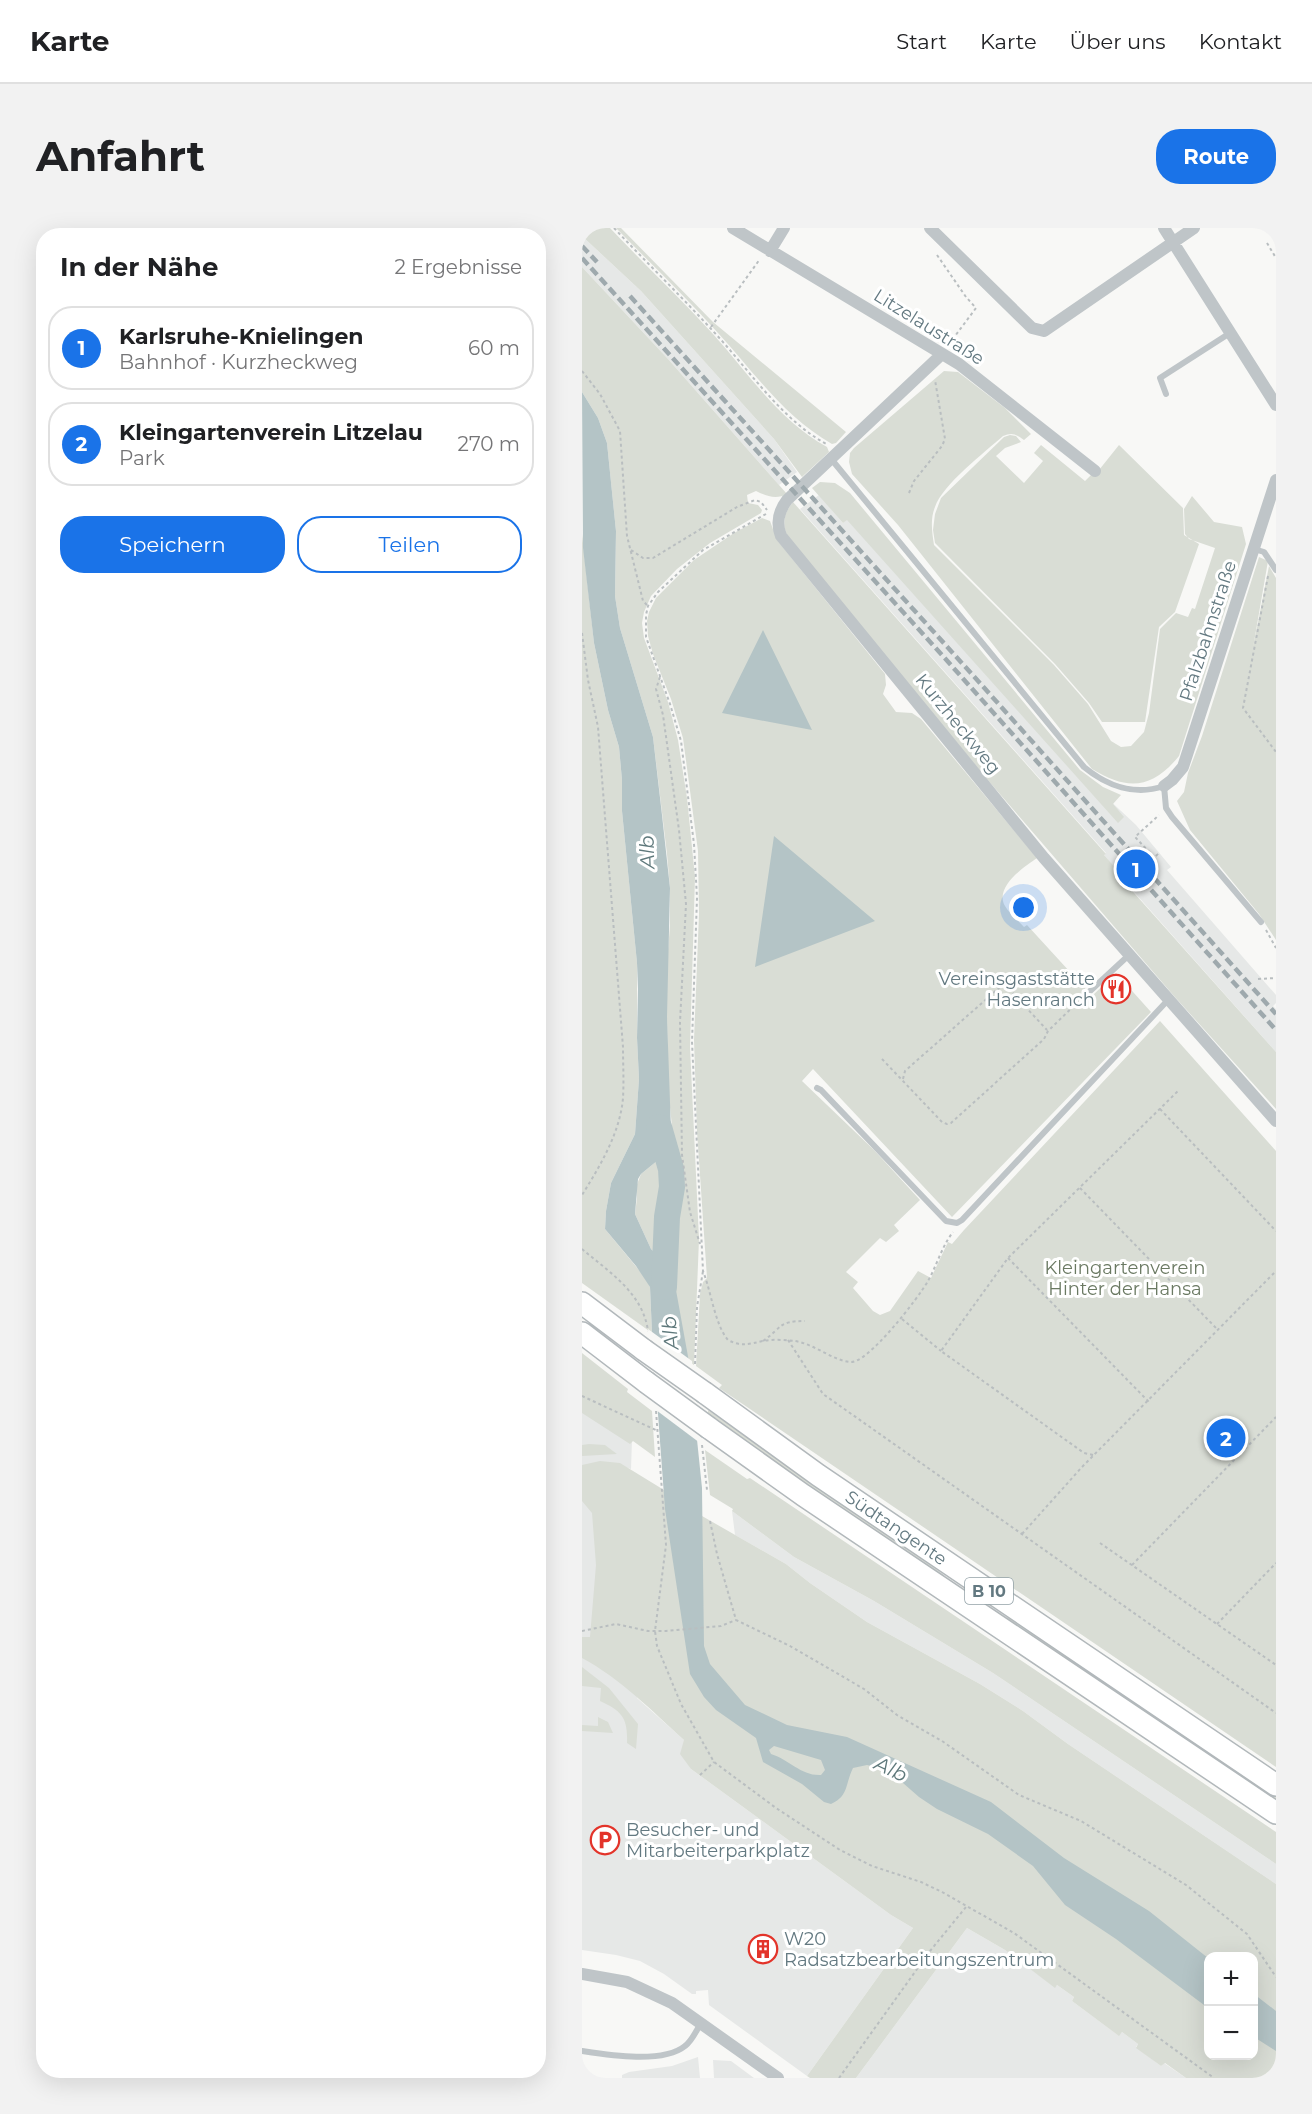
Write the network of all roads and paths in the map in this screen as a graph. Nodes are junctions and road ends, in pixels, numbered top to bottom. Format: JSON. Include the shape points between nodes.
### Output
{"nodes":[{"id":1,"x":614,"y":228,"type":"edge"},
{"id":2,"x":733,"y":228,"type":"edge"},
{"id":3,"x":784,"y":228,"type":"edge"},
{"id":4,"x":930,"y":228,"type":"edge"},
{"id":5,"x":1164,"y":228,"type":"edge"},
{"id":6,"x":1194,"y":228,"type":"edge"},
{"id":7,"x":1270,"y":228,"type":"edge"},
{"id":8,"x":1276,"y":237,"type":"edge"},
{"id":9,"x":1173,"y":242,"type":"junction"},
{"id":10,"x":933,"y":249,"type":"dead end"},
{"id":11,"x":768,"y":250,"type":"junction"},
{"id":12,"x":711,"y":328,"type":"junction"},
{"id":13,"x":1230,"y":332,"type":"junction"},
{"id":14,"x":942,"y":354,"type":"junction"},
{"id":15,"x":931,"y":364,"type":"junction"},
{"id":16,"x":582,"y":371,"type":"edge"},
{"id":17,"x":1166,"y":394,"type":"dead end"},
{"id":18,"x":1276,"y":405,"type":"edge"},
{"id":19,"x":836,"y":455,"type":"junction"},
{"id":20,"x":1095,"y":471,"type":"dead end"},
{"id":21,"x":1276,"y":480,"type":"edge"},
{"id":22,"x":909,"y":493,"type":"dead end"},
{"id":23,"x":630,"y":548,"type":"junction"},
{"id":24,"x":1254,"y":549,"type":"junction"},
{"id":25,"x":1271,"y":562,"type":"junction"},
{"id":26,"x":1276,"y":570,"type":"edge"},
{"id":27,"x":648,"y":606,"type":"junction"},
{"id":28,"x":582,"y":633,"type":"edge"},
{"id":29,"x":660,"y":676,"type":"junction"},
{"id":30,"x":1276,"y":752,"type":"edge"},
{"id":31,"x":1164,"y":786,"type":"junction"},
{"id":32,"x":1166,"y":808,"type":"junction"},
{"id":33,"x":1159,"y":853,"type":"dead end"},
{"id":34,"x":1154,"y":857,"type":"junction"},
{"id":35,"x":1146,"y":864,"type":"dead end"},
{"id":36,"x":1132,"y":880,"type":"dead end"},
{"id":37,"x":1143,"y":884,"type":"dead end"},
{"id":38,"x":1261,"y":922,"type":"joint"},
{"id":39,"x":1276,"y":948,"type":"edge"},
{"id":40,"x":1129,"y":955,"type":"junction"},
{"id":41,"x":1276,"y":978,"type":"edge"},
{"id":42,"x":1258,"y":979,"type":"dead end"},
{"id":43,"x":1089,"y":992,"type":"joint"},
{"id":44,"x":1168,"y":1000,"type":"junction"},
{"id":45,"x":1048,"y":1030,"type":"junction"},
{"id":46,"x":882,"y":1059,"type":"dead end"},
{"id":47,"x":904,"y":1082,"type":"junction"},
{"id":48,"x":817,"y":1088,"type":"dead end"},
{"id":49,"x":1179,"y":1090,"type":"dead end"},
{"id":50,"x":1160,"y":1109,"type":"junction"},
{"id":51,"x":1276,"y":1121,"type":"edge"},
{"id":52,"x":1080,"y":1188,"type":"junction"},
{"id":53,"x":582,"y":1196,"type":"edge"},
{"id":54,"x":962,"y":1220,"type":"junction"},
{"id":55,"x":1276,"y":1231,"type":"edge"},
{"id":56,"x":701,"y":1246,"type":"junction"},
{"id":57,"x":582,"y":1249,"type":"edge"},
{"id":58,"x":1008,"y":1258,"type":"junction"},
{"id":59,"x":703,"y":1271,"type":"junction"},
{"id":60,"x":1276,"y":1271,"type":"edge"},
{"id":61,"x":582,"y":1303,"type":"edge"},
{"id":62,"x":902,"y":1319,"type":"junction"},
{"id":63,"x":804,"y":1321,"type":"dead end"},
{"id":64,"x":648,"y":1329,"type":"dead end"},
{"id":65,"x":1218,"y":1330,"type":"junction"},
{"id":66,"x":582,"y":1333,"type":"edge"},
{"id":67,"x":788,"y":1340,"type":"junction"},
{"id":68,"x":763,"y":1341,"type":"junction"},
{"id":69,"x":941,"y":1351,"type":"junction"},
{"id":70,"x":695,"y":1364,"type":"dead end"},
{"id":71,"x":582,"y":1396,"type":"edge"},
{"id":72,"x":1149,"y":1402,"type":"junction"},
{"id":73,"x":1276,"y":1417,"type":"edge"},
{"id":74,"x":657,"y":1418,"type":"dead end"},
{"id":75,"x":658,"y":1431,"type":"junction"},
{"id":76,"x":706,"y":1437,"type":"junction"},
{"id":77,"x":1093,"y":1455,"type":"junction"},
{"id":78,"x":707,"y":1490,"type":"dead end"},
{"id":79,"x":710,"y":1521,"type":"dead end"},
{"id":80,"x":1022,"y":1534,"type":"junction"},
{"id":81,"x":1100,"y":1543,"type":"dead end"},
{"id":82,"x":1276,"y":1563,"type":"edge"},
{"id":83,"x":1132,"y":1565,"type":"junction"},
{"id":84,"x":736,"y":1620,"type":"junction"},
{"id":85,"x":1217,"y":1624,"type":"junction"},
{"id":86,"x":582,"y":1631,"type":"edge"},
{"id":87,"x":655,"y":1631,"type":"junction"},
{"id":88,"x":1276,"y":1665,"type":"edge"},
{"id":89,"x":1276,"y":1713,"type":"edge"},
{"id":90,"x":714,"y":1762,"type":"junction"},
{"id":91,"x":699,"y":1775,"type":"dead end"},
{"id":92,"x":1276,"y":1785,"type":"edge"},
{"id":93,"x":1276,"y":1813,"type":"edge"},
{"id":94,"x":966,"y":1906,"type":"junction"},
{"id":95,"x":582,"y":1974,"type":"edge"},
{"id":96,"x":1276,"y":1977,"type":"edge"},
{"id":97,"x":701,"y":2023,"type":"junction"},
{"id":98,"x":582,"y":2051,"type":"edge"},
{"id":99,"x":778,"y":2078,"type":"edge"},
{"id":100,"x":839,"y":2078,"type":"edge"},
{"id":101,"x":1214,"y":2078,"type":"edge"}],
"edges":[{"from":1,"to":12,"type":"path"},
{"from":2,"to":11,"type":"street","name":"Litzelaustraße"},
{"from":3,"to":11,"type":"street"},
{"from":4,"to":9,"type":"street","via":[[1032,328],[1044,331]]},
{"from":5,"to":9,"type":"street"},
{"from":6,"to":9,"type":"street"},
{"from":7,"to":8,"type":"lane"},
{"from":9,"to":13,"type":"street"},
{"from":10,"to":14,"type":"path","via":[[976,308]]},
{"from":11,"to":12,"type":"path"},
{"from":11,"to":14,"type":"street","name":"Litzelaustraße"},
{"from":12,"to":19,"type":"path","via":[[792,419]]},
{"from":13,"to":17,"type":"lane","via":[[1160,378]]},
{"from":13,"to":18,"type":"street"},
{"from":14,"to":15,"type":"street","name":"Kurzheckweg"},
{"from":14,"to":20,"type":"street","name":"Litzelaustraße"},
{"from":15,"to":19,"type":"street","name":"Kurzheckweg"},
{"from":15,"to":22,"type":"path","via":[[945,439]]},
{"from":16,"to":23,"type":"path","via":[[620,431]]},
{"from":19,"to":31,"type":"lane","via":[[1084,767],[1115,787],[1145,790]]},
{"from":19,"to":40,"type":"street","name":"Kurzheckweg","via":[[782,507],[778,519],[781,536],[1044,858]]},
{"from":21,"to":24,"type":"street","name":"Pfalzbahnstraße"},
{"from":23,"to":27,"type":"path","via":[[643,601]]},
{"from":23,"to":27,"type":"path","via":[[643,558],[653,558],[754,500],[770,512],[703,550]]},
{"from":24,"to":25,"type":"lane","via":[[1264,552]]},
{"from":24,"to":31,"type":"street","name":"Pfalzbahnstraße","via":[[1183,766]]},
{"from":25,"to":26,"type":"lane"},
{"from":25,"to":30,"type":"path","via":[[1243,708]]},
{"from":27,"to":29,"type":"path","via":[[646,637]]},
{"from":28,"to":53,"type":"path","via":[[598,727],[623,1047],[623,1098],[615,1132]]},
{"from":29,"to":56,"type":"path","via":[[681,741],[697,874],[692,1042]]},
{"from":29,"to":56,"type":"path","via":[[656,689],[679,830],[686,904],[680,1022],[682,1155],[690,1212]]},
{"from":31,"to":32,"type":"lane"},
{"from":32,"to":34,"type":"path","via":[[1135,837]]},
{"from":32,"to":38,"type":"lane"},
{"from":33,"to":34,"type":"path"},
{"from":34,"to":35,"type":"path"},
{"from":36,"to":37,"type":"path","via":[[1139,888]]},
{"from":38,"to":39,"type":"path"},
{"from":40,"to":43,"type":"lane"},
{"from":40,"to":44,"type":"street","name":"Kurzheckweg"},
{"from":41,"to":42,"type":"path"},
{"from":43,"to":45,"type":"path"},
{"from":44,"to":51,"type":"street","name":"Kurzheckweg"},
{"from":44,"to":54,"type":"lane"},
{"from":45,"to":47,"type":"path","via":[[1044,1039],[951,1123],[942,1122]]},
{"from":45,"to":47,"type":"path","via":[[1008,988],[1000,987],[905,1071]]},
{"from":46,"to":47,"type":"path"},
{"from":48,"to":54,"type":"lane","via":[[946,1221]]},
{"from":49,"to":50,"type":"path"},
{"from":50,"to":52,"type":"path"},
{"from":50,"to":55,"type":"path"},
{"from":52,"to":58,"type":"path"},
{"from":52,"to":65,"type":"path"},
{"from":54,"to":62,"type":"path"},
{"from":56,"to":59,"type":"path"},
{"from":57,"to":64,"type":"path","via":[[636,1298]]},
{"from":58,"to":69,"type":"path"},
{"from":58,"to":72,"type":"path"},
{"from":59,"to":68,"type":"path","via":[[728,1340],[740,1345]]},
{"from":59,"to":70,"type":"path"},
{"from":60,"to":65,"type":"path"},
{"from":61,"to":92,"type":"highway","name":"Südtangente","number":"B 10","bridge":true,"via":[[818,1474]]},
{"from":62,"to":67,"type":"path","via":[[861,1359],[851,1363],[807,1343]]},
{"from":62,"to":69,"type":"path"},
{"from":63,"to":68,"type":"path","via":[[788,1321]]},
{"from":65,"to":72,"type":"path"},
{"from":66,"to":76,"type":"highway","name":"Südtangente","number":"B 10","bridge":true,"via":[[646,1382]]},
{"from":67,"to":68,"type":"path"},
{"from":67,"to":80,"type":"path","via":[[823,1394]]},
{"from":69,"to":77,"type":"path","via":[[1084,1453]]},
{"from":71,"to":75,"type":"path"},
{"from":72,"to":77,"type":"path"},
{"from":73,"to":83,"type":"path"},
{"from":74,"to":75,"type":"path"},
{"from":75,"to":87,"type":"path","via":[[666,1545]]},
{"from":76,"to":78,"type":"path"},
{"from":76,"to":93,"type":"highway","name":"Südtangente","number":"B 10","via":[[803,1495]]},
{"from":77,"to":80,"type":"path"},
{"from":79,"to":84,"type":"path"},
{"from":80,"to":89,"type":"path"},
{"from":81,"to":83,"type":"path"},
{"from":82,"to":85,"type":"path"},
{"from":83,"to":85,"type":"path"},
{"from":84,"to":87,"type":"path","via":[[721,1626]]},
{"from":84,"to":96,"type":"path","via":[[864,1689],[1019,1795],[1081,1821],[1186,1885],[1247,1934]]},
{"from":85,"to":88,"type":"path"},
{"from":86,"to":87,"type":"path","via":[[611,1624]]},
{"from":87,"to":90,"type":"path","via":[[662,1660],[681,1704]]},
{"from":90,"to":91,"type":"path"},
{"from":90,"to":94,"type":"path","via":[[840,1850],[872,1866],[921,1882]]},
{"from":94,"to":100,"type":"path"},
{"from":94,"to":101,"type":"path","via":[[1014,1933]]},
{"from":95,"to":97,"type":"street","via":[[641,1988]]},
{"from":97,"to":98,"type":"lane","via":[[685,2046],[671,2052],[631,2058]]},
{"from":97,"to":99,"type":"street"}]}
